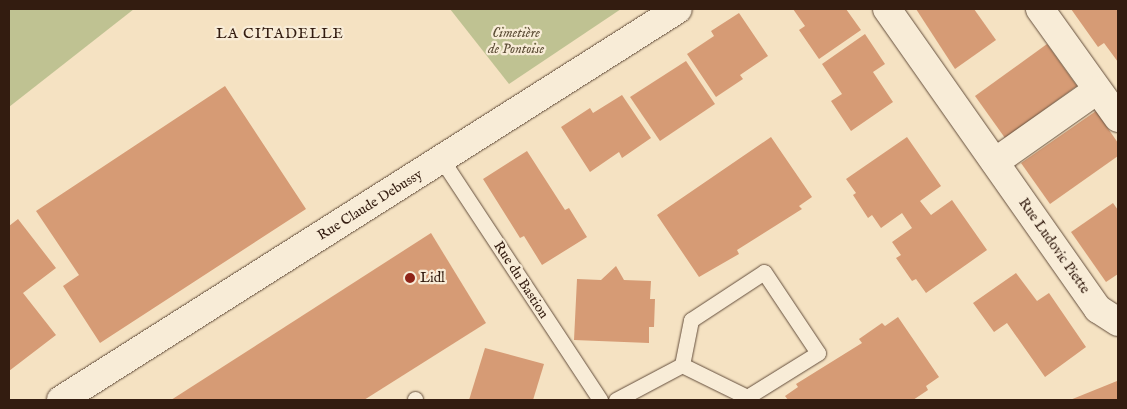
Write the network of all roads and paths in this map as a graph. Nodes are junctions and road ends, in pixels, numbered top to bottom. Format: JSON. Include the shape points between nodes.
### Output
{"nodes":[{"id":1,"x":678,"y":9,"type":"edge"},
{"id":2,"x":887,"y":9,"type":"edge"},
{"id":3,"x":1040,"y":9,"type":"edge"},
{"id":4,"x":1097,"y":90,"type":"junction"},
{"id":5,"x":1118,"y":118,"type":"edge"},
{"id":6,"x":442,"y":160,"type":"junction"},
{"id":7,"x":995,"y":162,"type":"junction"},
{"id":8,"x":1118,"y":322,"type":"edge"},
{"id":9,"x":682,"y":365,"type":"junction"},
{"id":10,"x":61,"y":400,"type":"edge"},
{"id":11,"x":600,"y":400,"type":"edge"},
{"id":12,"x":616,"y":400,"type":"edge"}],
"edges":[{"from":1,"to":6,"type":"street","name":"Rue Claude Debussy"},
{"from":2,"to":7,"type":"street","name":"Rue Ludovic Piette"},
{"from":3,"to":4,"type":"street"},
{"from":4,"to":5,"type":"street"},
{"from":4,"to":7,"type":"street"},
{"from":6,"to":10,"type":"street","name":"Rue Claude Debussy"},
{"from":6,"to":11,"type":"lane","name":"Rue du Bastion"},
{"from":7,"to":8,"type":"street","name":"Rue Ludovic Piette","via":[[1098,309]]},
{"from":9,"to":9,"type":"lane","via":[[691,320],[764,272],[818,353],[747,397]]},
{"from":9,"to":12,"type":"lane"}]}
